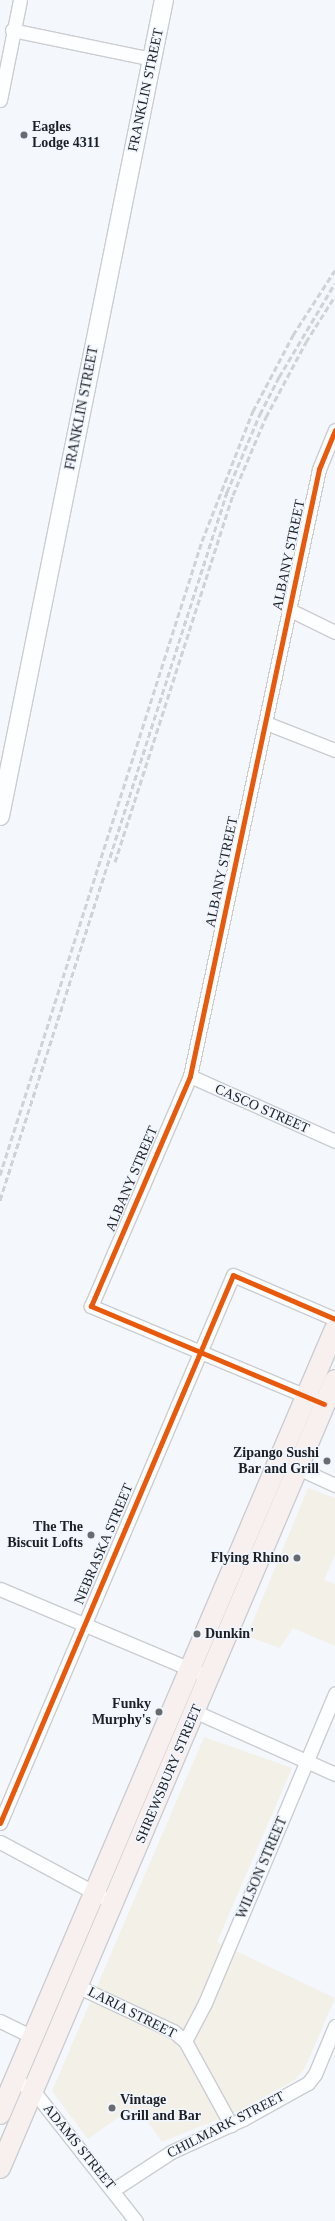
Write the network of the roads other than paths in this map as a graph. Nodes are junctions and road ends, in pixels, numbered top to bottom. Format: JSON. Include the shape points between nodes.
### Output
{"nodes":[{"id":1,"x":164,"y":0,"type":"edge"},
{"id":2,"x":16,"y":2,"type":"edge"},
{"id":3,"x":12,"y":30,"type":"junction"},
{"id":4,"x":152,"y":59,"type":"junction"},
{"id":5,"x":0,"y":100,"type":"edge"},
{"id":6,"x":335,"y":430,"type":"edge"},
{"id":7,"x":290,"y":610,"type":"junction"},
{"id":8,"x":335,"y":632,"type":"edge"},
{"id":9,"x":266,"y":723,"type":"junction"},
{"id":10,"x":335,"y":750,"type":"edge"},
{"id":11,"x":0,"y":816,"type":"edge"},
{"id":12,"x":190,"y":1076,"type":"junction"},
{"id":13,"x":335,"y":1141,"type":"edge"},
{"id":14,"x":335,"y":1319,"type":"edge"},
{"id":15,"x":335,"y":1329,"type":"edge"},
{"id":16,"x":199,"y":1351,"type":"junction"},
{"id":17,"x":335,"y":1380,"type":"edge"},
{"id":18,"x":306,"y":1396,"type":"junction"},
{"id":19,"x":324,"y":1404,"type":"junction"},
{"id":20,"x":298,"y":1468,"type":"junction"},
{"id":21,"x":335,"y":1485,"type":"edge"},
{"id":22,"x":0,"y":1589,"type":"edge"},
{"id":23,"x":83,"y":1624,"type":"junction"},
{"id":24,"x":190,"y":1669,"type":"junction"},
{"id":25,"x":209,"y":1677,"type":"junction"},
{"id":26,"x":335,"y":1693,"type":"edge"},
{"id":27,"x":196,"y":1712,"type":"junction"},
{"id":28,"x":307,"y":1762,"type":"junction"},
{"id":29,"x":335,"y":1774,"type":"edge"},
{"id":30,"x":0,"y":1823,"type":"edge"},
{"id":31,"x":0,"y":1842,"type":"edge"},
{"id":32,"x":95,"y":1893,"type":"junction"},
{"id":33,"x":114,"y":1903,"type":"junction"},
{"id":34,"x":79,"y":1987,"type":"junction"},
{"id":35,"x":0,"y":2021,"type":"edge"},
{"id":36,"x":335,"y":2026,"type":"edge"},
{"id":37,"x":33,"y":2037,"type":"junction"},
{"id":38,"x":185,"y":2041,"type":"junction"},
{"id":39,"x":15,"y":2081,"type":"junction"},
{"id":40,"x":32,"y":2089,"type":"junction"},
{"id":41,"x":0,"y":2114,"type":"edge"},
{"id":42,"x":231,"y":2125,"type":"junction"},
{"id":43,"x":0,"y":2168,"type":"edge"},
{"id":44,"x":113,"y":2190,"type":"junction"},
{"id":45,"x":136,"y":2221,"type":"edge"}],
"edges":[{"from":1,"to":4,"type":"main road","name":"FRANKLIN STREET"},
{"from":2,"to":3,"type":"street"},
{"from":3,"to":4,"type":"street"},
{"from":3,"to":5,"type":"street"},
{"from":4,"to":11,"type":"main road","name":"FRANKLIN STREET"},
{"from":6,"to":7,"type":"street","name":"ALBANY STREET","via":[[319,469]]},
{"from":7,"to":8,"type":"street"},
{"from":7,"to":9,"type":"street","name":"ALBANY STREET"},
{"from":9,"to":10,"type":"street"},
{"from":9,"to":12,"type":"street","name":"ALBANY STREET"},
{"from":12,"to":13,"type":"street","name":"CASCO STREET"},
{"from":12,"to":16,"type":"street","name":"ALBANY STREET","via":[[91,1306]]},
{"from":14,"to":16,"type":"street","name":"NEBRASKA STREET","via":[[233,1274]]},
{"from":15,"to":18,"type":"main road","name":"SHREWSBURY STREET"},
{"from":16,"to":18,"type":"street"},
{"from":16,"to":23,"type":"street","name":"NEBRASKA STREET"},
{"from":17,"to":19,"type":"main road","name":"SHREWSBURY STREET"},
{"from":18,"to":19,"type":"street"},
{"from":18,"to":24,"type":"main road","name":"SHREWSBURY STREET"},
{"from":19,"to":20,"type":"main road","name":"SHREWSBURY STREET"},
{"from":20,"to":21,"type":"street"},
{"from":20,"to":25,"type":"main road","name":"SHREWSBURY STREET"},
{"from":22,"to":23,"type":"street"},
{"from":23,"to":24,"type":"street"},
{"from":23,"to":30,"type":"street","name":"NEBRASKA STREET"},
{"from":24,"to":25,"type":"street"},
{"from":24,"to":32,"type":"main road","name":"SHREWSBURY STREET"},
{"from":25,"to":27,"type":"main road","name":"SHREWSBURY STREET"},
{"from":26,"to":28,"type":"street","name":"WILSON STREET"},
{"from":27,"to":28,"type":"street"},
{"from":27,"to":33,"type":"main road","name":"SHREWSBURY STREET"},
{"from":28,"to":29,"type":"street"},
{"from":28,"to":38,"type":"street","name":"WILSON STREET","via":[[196,2024]]},
{"from":31,"to":32,"type":"street"},
{"from":32,"to":33,"type":"street"},
{"from":32,"to":37,"type":"main road","name":"SHREWSBURY STREET"},
{"from":33,"to":34,"type":"main road","name":"SHREWSBURY STREET","via":[[91,1952]]},
{"from":34,"to":38,"type":"street","name":"LARIA STREET","via":[[173,2031]]},
{"from":34,"to":40,"type":"main road","name":"SHREWSBURY STREET"},
{"from":35,"to":37,"type":"street"},
{"from":36,"to":42,"type":"street","name":"CHILMARK STREET","via":[[315,2074],[308,2083]]},
{"from":37,"to":39,"type":"main road","name":"SHREWSBURY STREET"},
{"from":38,"to":42,"type":"street","name":"LARIA STREET"},
{"from":39,"to":40,"type":"street","name":"ADAMS STREET"},
{"from":39,"to":41,"type":"main road","name":"SHREWSBURY STREET"},
{"from":40,"to":43,"type":"main road","name":"SHREWSBURY STREET"},
{"from":40,"to":44,"type":"street","name":"ADAMS STREET"},
{"from":42,"to":44,"type":"street","name":"CHILMARK STREET","via":[[171,2152]]},
{"from":44,"to":45,"type":"street","name":"ADAMS STREET"}]}
